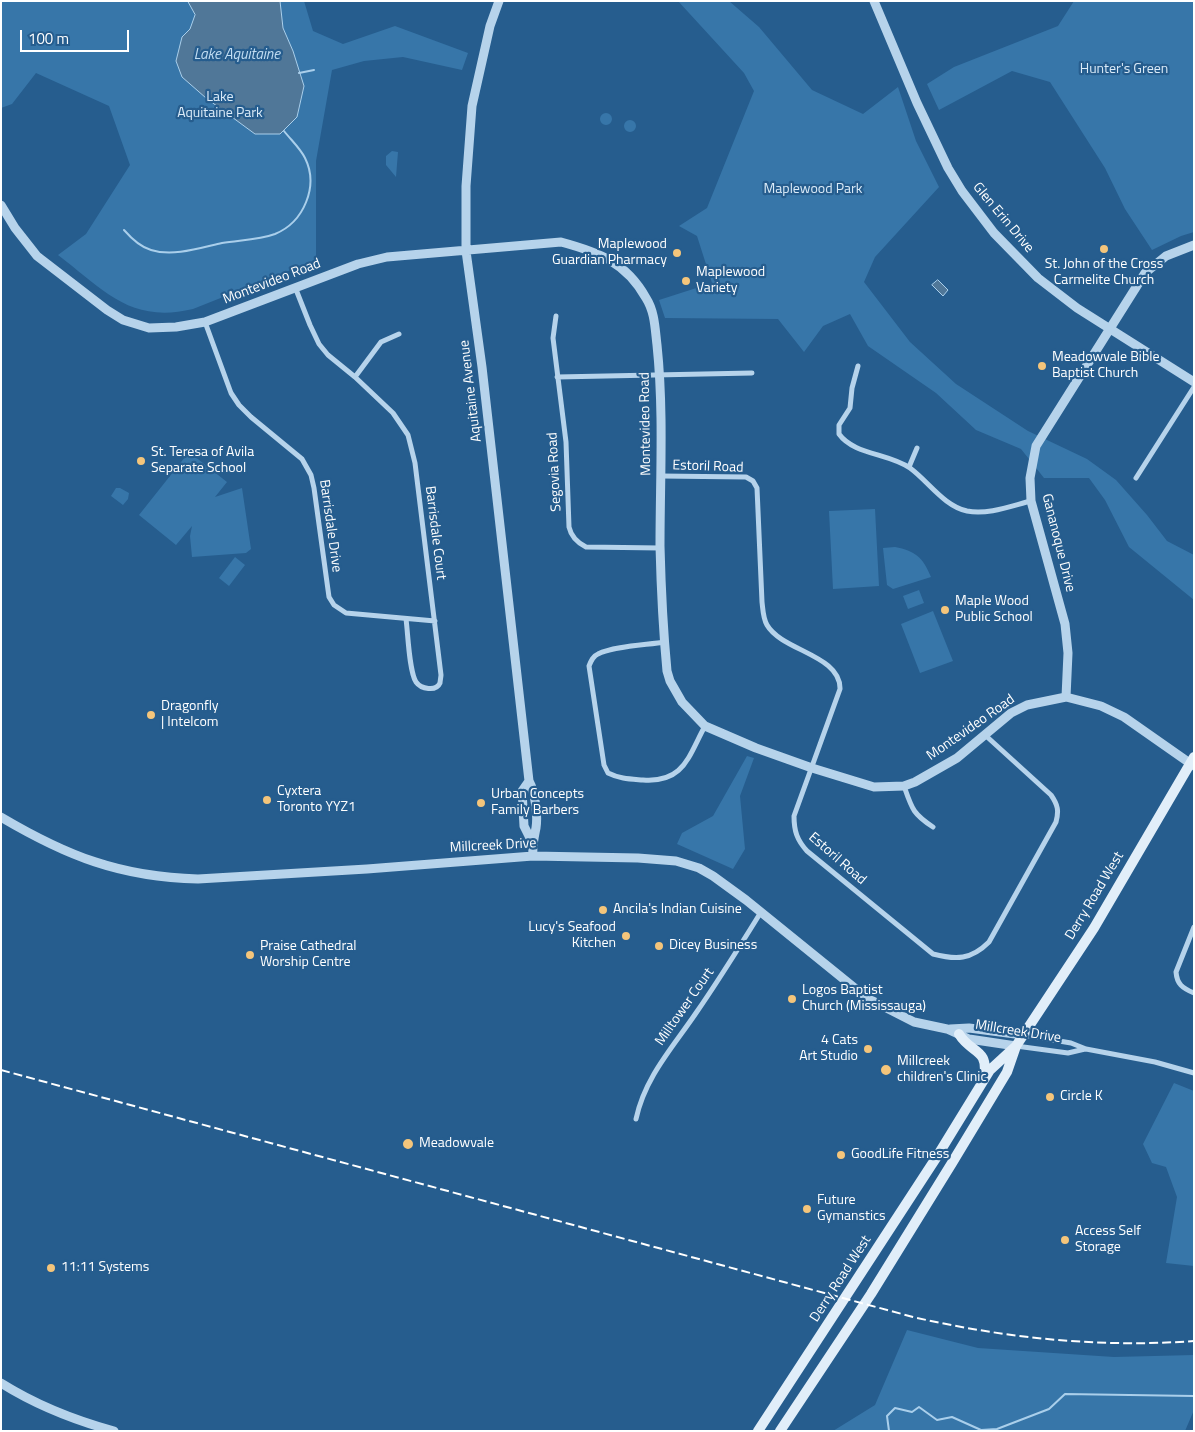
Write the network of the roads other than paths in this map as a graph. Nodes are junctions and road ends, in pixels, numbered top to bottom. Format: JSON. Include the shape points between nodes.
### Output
{"nodes":[{"id":1,"x":499,"y":1,"type":"edge"},
{"id":2,"x":874,"y":1,"type":"edge"},
{"id":3,"x":1,"y":205,"type":"edge"},
{"id":4,"x":1194,"y":245,"type":"edge"},
{"id":5,"x":466,"y":250,"type":"junction"},
{"id":6,"x":295,"y":287,"type":"junction"},
{"id":7,"x":556,"y":316,"type":"dead end"},
{"id":8,"x":205,"y":322,"type":"junction"},
{"id":9,"x":1110,"y":328,"type":"junction"},
{"id":10,"x":399,"y":334,"type":"dead end"},
{"id":11,"x":858,"y":366,"type":"dead end"},
{"id":12,"x":752,"y":373,"type":"dead end"},
{"id":13,"x":660,"y":375,"type":"junction"},
{"id":14,"x":355,"y":377,"type":"junction"},
{"id":15,"x":558,"y":377,"type":"junction"},
{"id":16,"x":1194,"y":382,"type":"edge"},
{"id":17,"x":1194,"y":387,"type":"edge"},
{"id":18,"x":917,"y":448,"type":"dead end"},
{"id":19,"x":908,"y":467,"type":"junction"},
{"id":20,"x":661,"y":476,"type":"junction"},
{"id":21,"x":1136,"y":478,"type":"dead end"},
{"id":22,"x":1031,"y":501,"type":"junction"},
{"id":23,"x":660,"y":548,"type":"junction"},
{"id":24,"x":406,"y":619,"type":"junction"},
{"id":25,"x":435,"y":622,"type":"junction"},
{"id":26,"x":665,"y":642,"type":"junction"},
{"id":27,"x":1066,"y":697,"type":"junction"},
{"id":28,"x":705,"y":726,"type":"junction"},
{"id":29,"x":985,"y":735,"type":"junction"},
{"id":30,"x":1192,"y":762,"type":"edge"},
{"id":31,"x":812,"y":768,"type":"junction"},
{"id":32,"x":904,"y":786,"type":"junction"},
{"id":33,"x":1,"y":817,"type":"edge"},
{"id":34,"x":933,"y":826,"type":"dead end"},
{"id":35,"x":533,"y":856,"type":"junction"},
{"id":36,"x":761,"y":912,"type":"junction"},
{"id":37,"x":1194,"y":927,"type":"edge"},
{"id":38,"x":1194,"y":993,"type":"edge"},
{"id":39,"x":947,"y":1029,"type":"junction"},
{"id":40,"x":959,"y":1034,"type":"junction"},
{"id":41,"x":1023,"y":1035,"type":"junction"},
{"id":42,"x":1016,"y":1046,"type":"junction"},
{"id":43,"x":1086,"y":1049,"type":"junction"},
{"id":44,"x":1194,"y":1073,"type":"edge"},
{"id":45,"x":984,"y":1079,"type":"junction"},
{"id":46,"x":636,"y":1119,"type":"dead end"},
{"id":47,"x":1,"y":1383,"type":"edge"},
{"id":48,"x":114,"y":1431,"type":"edge"},
{"id":49,"x":758,"y":1431,"type":"edge"},
{"id":50,"x":780,"y":1431,"type":"edge"}],
"edges":[{"from":1,"to":5,"type":"street","name":"Aquitaine Avenue","via":[[472,106],[466,186]]},
{"from":2,"to":9,"type":"street","name":"Glen Erin Drive","via":[[917,103],[962,191],[999,239],[1038,278]]},
{"from":3,"to":8,"type":"street","name":"Montevideo Road","via":[[37,256],[123,320],[148,328]]},
{"from":4,"to":9,"type":"street","name":"Gananoque Drive","via":[[1166,256],[1145,273]]},
{"from":5,"to":6,"type":"street","name":"Montevideo Road","via":[[387,257]]},
{"from":5,"to":13,"type":"street","name":"Montevideo Road","via":[[561,242],[610,259],[632,276],[647,299],[654,323]]},
{"from":5,"to":35,"type":"street","name":"Aquitaine Avenue","via":[[529,781],[534,790],[536,826]]},
{"from":6,"to":8,"type":"street","name":"Montevideo Road"},
{"from":6,"to":14,"type":"street","via":[[319,344]]},
{"from":7,"to":15,"type":"street","name":"Segovia Road","via":[[553,338]]},
{"from":8,"to":24,"type":"street","name":"Barrisdale Drive","via":[[231,393],[239,405],[302,459],[311,475],[329,597],[334,605],[346,613]]},
{"from":9,"to":16,"type":"street","name":"Glen Erin Drive"},
{"from":9,"to":22,"type":"street","name":"Gananoque Drive","via":[[1036,446],[1030,478]]},
{"from":10,"to":14,"type":"street","via":[[381,342]]},
{"from":11,"to":19,"type":"street","via":[[850,408],[839,425],[839,434],[846,443]]},
{"from":12,"to":13,"type":"street"},
{"from":13,"to":15,"type":"street"},
{"from":13,"to":20,"type":"street","name":"Montevideo Road"},
{"from":14,"to":25,"type":"street","name":"Barrisdale Court","via":[[393,413],[408,436],[415,463]]},
{"from":15,"to":23,"type":"street","name":"Segovia Road","via":[[566,442],[570,534],[586,547]]},
{"from":17,"to":21,"type":"street"},
{"from":18,"to":19,"type":"street"},
{"from":19,"to":22,"type":"street","via":[[950,504],[967,511],[989,511]]},
{"from":20,"to":23,"type":"street","name":"Montevideo Road"},
{"from":20,"to":31,"type":"street","name":"Estoril Road","via":[[746,477],[757,488],[762,602],[766,624],[778,637],[830,667],[840,680],[840,689]]},
{"from":22,"to":27,"type":"street","name":"Gananoque Drive","via":[[1065,624],[1068,653]]},
{"from":23,"to":26,"type":"street","name":"Montevideo Road"},
{"from":24,"to":25,"type":"street","name":"Barrisdale Drive"},
{"from":24,"to":25,"type":"street","name":"Barrisdale Court","via":[[412,671],[416,682],[430,689],[440,682]]},
{"from":26,"to":28,"type":"street","name":"Montevideo Road","via":[[670,681],[688,710]]},
{"from":26,"to":28,"type":"street","via":[[602,652],[593,658],[589,666],[608,774],[652,781],[674,775]]},
{"from":27,"to":29,"type":"street","name":"Montevideo Road","via":[[1028,705],[1011,713]]},
{"from":27,"to":30,"type":"street","name":"Montevideo Road","via":[[1101,706],[1124,717]]},
{"from":28,"to":31,"type":"street","name":"Montevideo Road"},
{"from":29,"to":31,"type":"street","name":"Estoril Road","via":[[1051,795],[1059,812],[989,942],[967,957],[947,958],[933,954],[807,851],[798,840],[794,816]]},
{"from":29,"to":32,"type":"street","name":"Montevideo Road","via":[[957,758]]},
{"from":30,"to":41,"type":"main road","name":"Derry Road West","via":[[1094,928]]},
{"from":31,"to":32,"type":"street","name":"Montevideo Road","via":[[874,787]]},
{"from":32,"to":34,"type":"street","via":[[913,811]]},
{"from":33,"to":35,"type":"street","name":"Millcreek Drive","via":[[88,861],[172,878],[367,869]]},
{"from":35,"to":36,"type":"street","name":"Millcreek Drive","via":[[676,861],[713,876]]},
{"from":36,"to":39,"type":"street","name":"Millcreek Drive","via":[[867,998],[914,1022]]},
{"from":36,"to":46,"type":"street","name":"Milltower Court","via":[[646,1086]]},
{"from":37,"to":38,"type":"street","via":[[1176,972],[1180,985]]},
{"from":39,"to":40,"type":"street","name":"Millcreek Drive"},
{"from":39,"to":41,"type":"street","name":"Millcreek Drive","via":[[969,1028]]},
{"from":40,"to":42,"type":"street","name":"Millcreek Drive"},
{"from":40,"to":45,"type":"main road","via":[[964,1043],[984,1058]]},
{"from":41,"to":42,"type":"main road","name":"Derry Road West"},
{"from":41,"to":43,"type":"street","name":"Millcreek Drive","via":[[1071,1043]]},
{"from":42,"to":43,"type":"street","name":"Millcreek Drive","via":[[1068,1053]]},
{"from":42,"to":45,"type":"main road","name":"Derry Road West"},
{"from":42,"to":50,"type":"main road","name":"Derry Road West","via":[[1007,1072],[947,1172]]},
{"from":43,"to":44,"type":"street","name":"Millcreek Drive"},
{"from":45,"to":49,"type":"main road","name":"Derry Road West"},
{"from":47,"to":48,"type":"street","via":[[42,1406]]}]}
